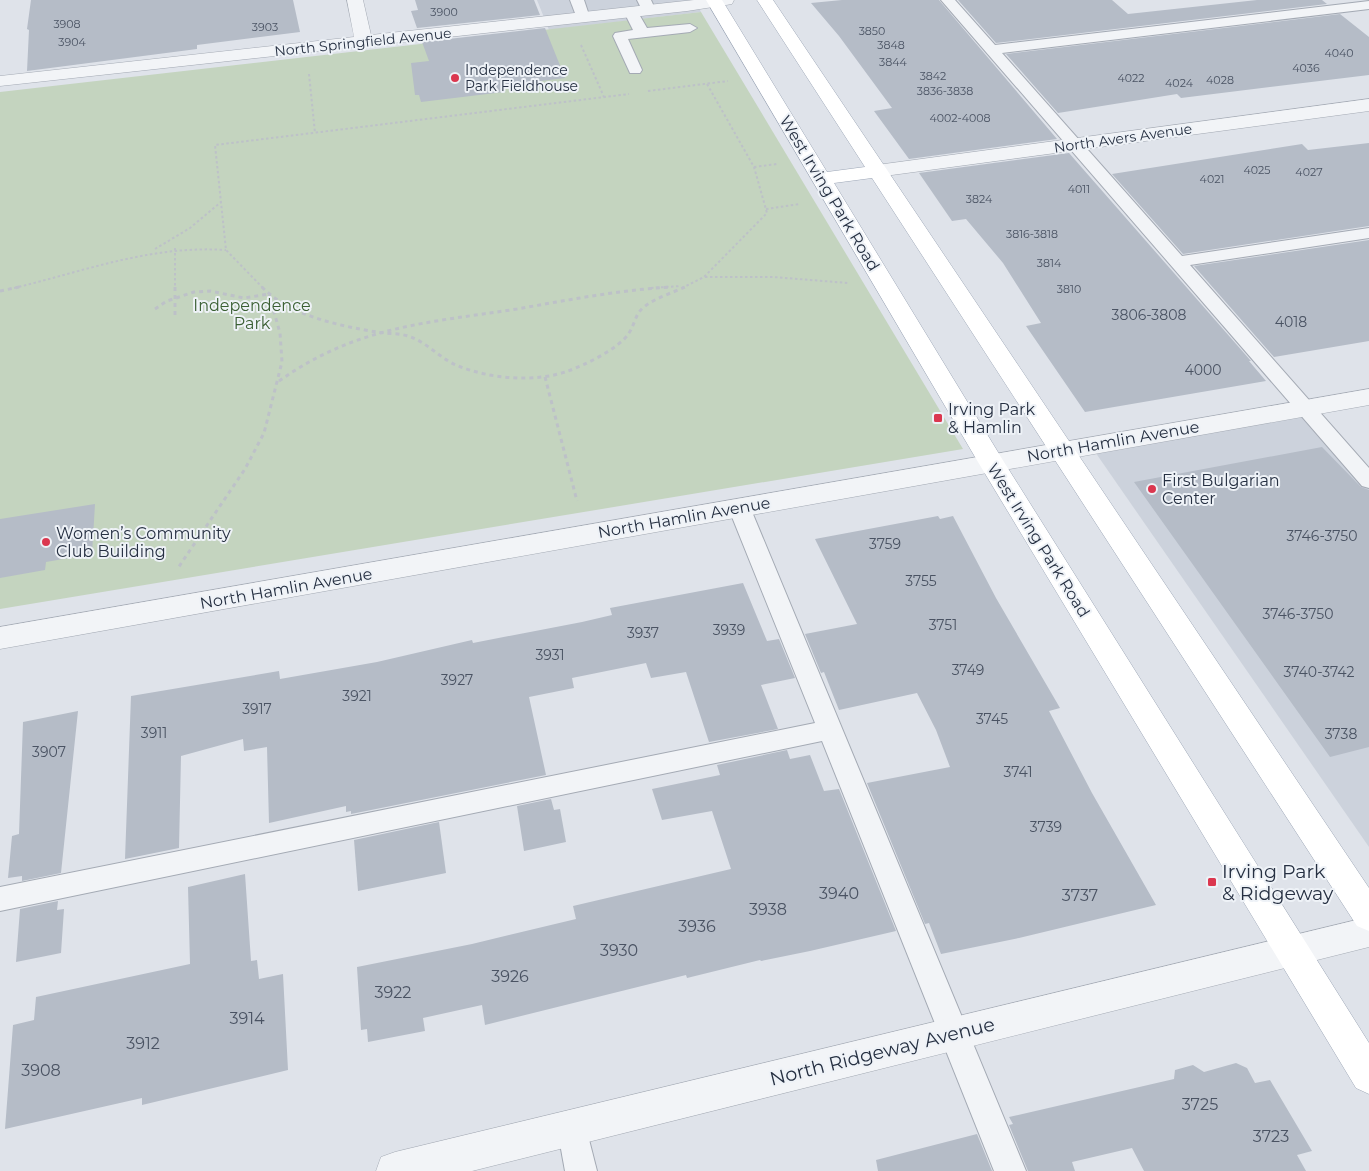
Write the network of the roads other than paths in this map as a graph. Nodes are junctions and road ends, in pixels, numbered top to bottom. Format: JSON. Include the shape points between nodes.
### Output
{"nodes":[{"id":1,"x":355,"y":0,"type":"edge"},
{"id":2,"x":577,"y":0,"type":"edge"},
{"id":3,"x":765,"y":0,"type":"edge"},
{"id":4,"x":948,"y":0,"type":"edge"},
{"id":5,"x":718,"y":1,"type":"edge"},
{"id":6,"x":1369,"y":4,"type":"edge"},
{"id":7,"x":646,"y":5,"type":"edge"},
{"id":8,"x":631,"y":12,"type":"junction"},
{"id":9,"x":583,"y":18,"type":"junction"},
{"id":10,"x":690,"y":28,"type":"dead end"},
{"id":11,"x":642,"y":33,"type":"junction"},
{"id":12,"x":364,"y":42,"type":"junction"},
{"id":13,"x":992,"y":50,"type":"junction"},
{"id":14,"x":636,"y":70,"type":"dead end"},
{"id":15,"x":0,"y":80,"type":"edge"},
{"id":16,"x":1369,"y":105,"type":"edge"},
{"id":17,"x":1074,"y":144,"type":"junction"},
{"id":18,"x":877,"y":171,"type":"junction"},
{"id":19,"x":822,"y":179,"type":"junction"},
{"id":20,"x":1369,"y":233,"type":"edge"},
{"id":21,"x":1177,"y":262,"type":"junction"},
{"id":22,"x":1369,"y":397,"type":"edge"},
{"id":23,"x":1304,"y":408,"type":"junction"},
{"id":24,"x":1060,"y":450,"type":"junction"},
{"id":25,"x":991,"y":462,"type":"junction"},
{"id":26,"x":1369,"y":482,"type":"edge"},
{"id":27,"x":739,"y":507,"type":"junction"},
{"id":28,"x":0,"y":638,"type":"edge"},
{"id":29,"x":830,"y":730,"type":"junction"},
{"id":30,"x":0,"y":899,"type":"edge"},
{"id":31,"x":1369,"y":916,"type":"edge"},
{"id":32,"x":1369,"y":932,"type":"edge"},
{"id":33,"x":1292,"y":950,"type":"junction"},
{"id":34,"x":953,"y":1034,"type":"junction"},
{"id":35,"x":1369,"y":1076,"type":"edge"},
{"id":36,"x":572,"y":1127,"type":"junction"},
{"id":37,"x":395,"y":1171,"type":"edge"},
{"id":38,"x":581,"y":1171,"type":"edge"},
{"id":39,"x":1010,"y":1171,"type":"edge"}],
"edges":[{"from":1,"to":12,"type":"street"},
{"from":2,"to":9,"type":"lane"},
{"from":3,"to":18,"type":"main road"},
{"from":4,"to":13,"type":"lane"},
{"from":5,"to":7,"type":"street","name":"North Springfield Avenue"},
{"from":5,"to":19,"type":"main road","name":"West Irving Park Road"},
{"from":6,"to":13,"type":"lane"},
{"from":7,"to":8,"type":"street","name":"North Springfield Avenue"},
{"from":8,"to":9,"type":"street","name":"North Springfield Avenue"},
{"from":8,"to":11,"type":"lane"},
{"from":9,"to":12,"type":"street","name":"North Springfield Avenue"},
{"from":10,"to":11,"type":"lane"},
{"from":11,"to":14,"type":"lane","via":[[620,36]]},
{"from":12,"to":15,"type":"street","name":"North Springfield Avenue"},
{"from":13,"to":17,"type":"lane"},
{"from":16,"to":17,"type":"street","name":"North Avers Avenue"},
{"from":17,"to":18,"type":"street","name":"North Avers Avenue"},
{"from":17,"to":21,"type":"lane"},
{"from":18,"to":19,"type":"main road"},
{"from":18,"to":24,"type":"main road"},
{"from":19,"to":25,"type":"main road","name":"West Irving Park Road"},
{"from":20,"to":21,"type":"lane"},
{"from":21,"to":23,"type":"lane"},
{"from":22,"to":23,"type":"street","name":"North Hamlin Avenue"},
{"from":23,"to":24,"type":"street","name":"North Hamlin Avenue"},
{"from":23,"to":26,"type":"lane"},
{"from":24,"to":25,"type":"street","name":"North Hamlin Avenue"},
{"from":24,"to":31,"type":"main road"},
{"from":25,"to":27,"type":"street","name":"North Hamlin Avenue"},
{"from":25,"to":33,"type":"main road","name":"West Irving Park Road"},
{"from":27,"to":28,"type":"street","name":"North Hamlin Avenue"},
{"from":27,"to":29,"type":"lane"},
{"from":29,"to":30,"type":"lane"},
{"from":29,"to":34,"type":"lane"},
{"from":32,"to":33,"type":"street","name":"North Ridgeway Avenue"},
{"from":33,"to":34,"type":"street","name":"North Ridgeway Avenue"},
{"from":33,"to":35,"type":"main road","name":"West Irving Park Road"},
{"from":34,"to":36,"type":"street","name":"North Ridgeway Avenue"},
{"from":34,"to":39,"type":"lane"},
{"from":36,"to":37,"type":"street","name":"North Ridgeway Avenue"},
{"from":36,"to":38,"type":"lane"}]}
